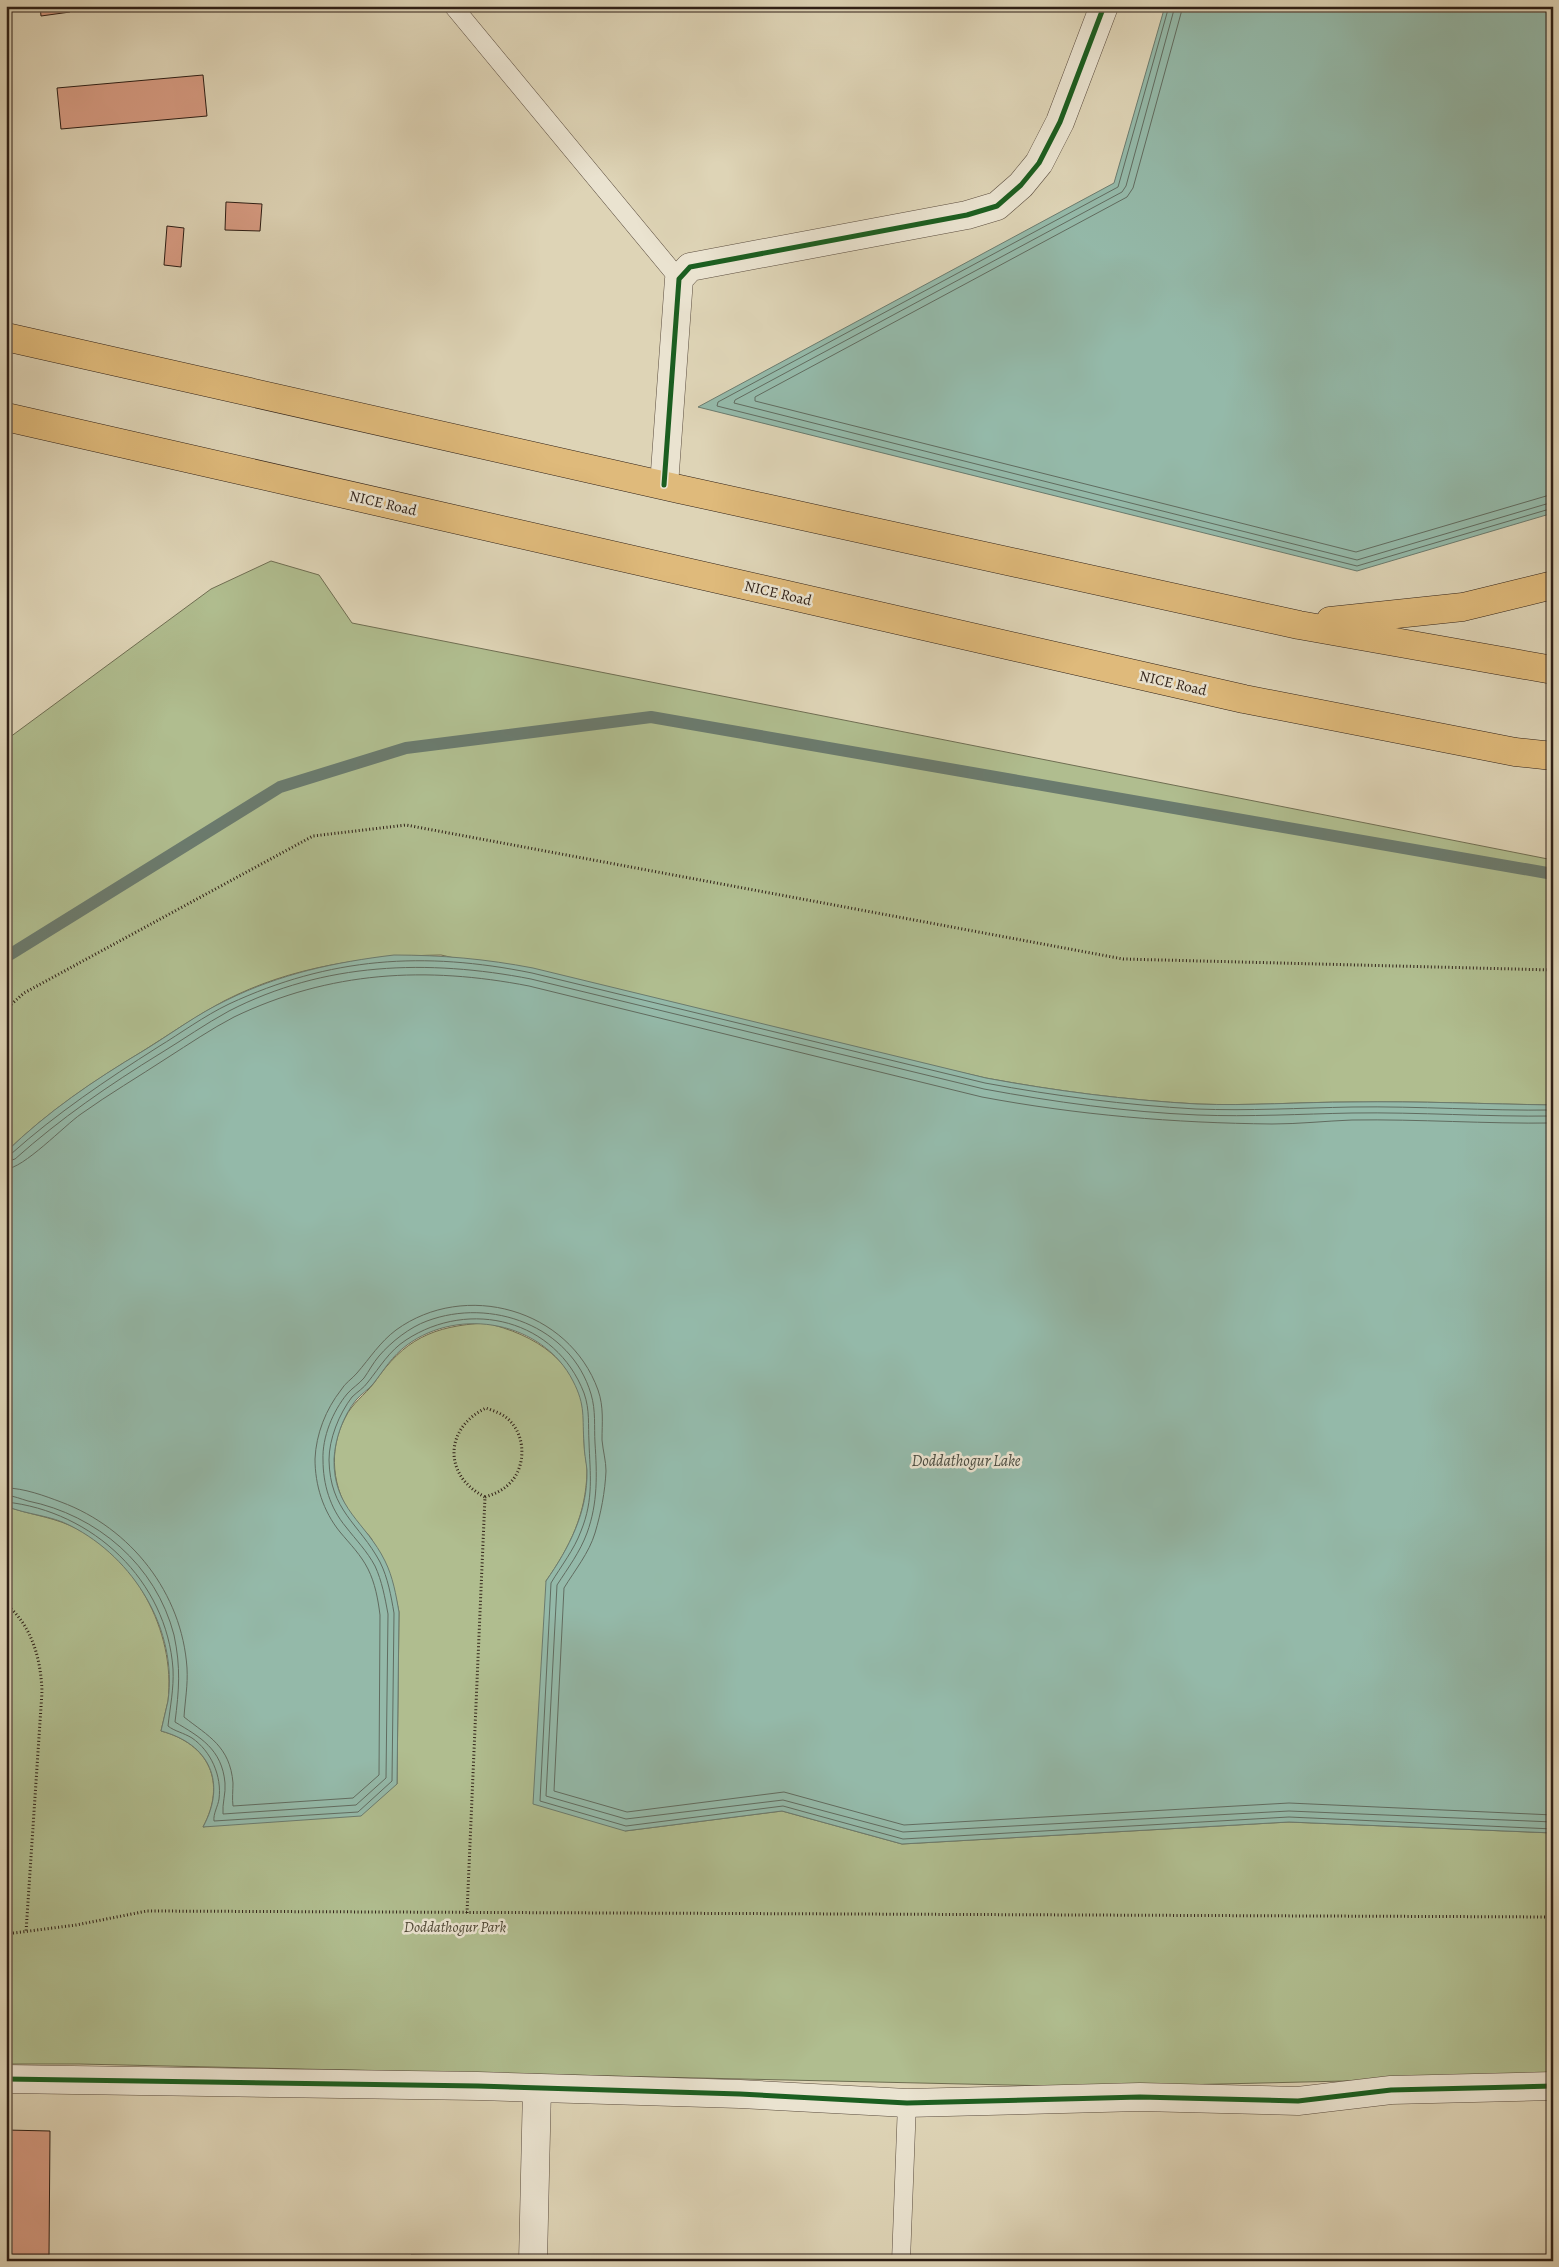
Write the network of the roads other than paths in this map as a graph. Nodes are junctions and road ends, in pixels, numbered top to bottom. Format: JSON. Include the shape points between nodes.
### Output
{"nodes":[{"id":1,"x":453,"y":6,"type":"edge"},
{"id":2,"x":1104,"y":6,"type":"edge"},
{"id":3,"x":679,"y":279,"type":"junction"},
{"id":4,"x":6,"y":337,"type":"edge"},
{"id":5,"x":6,"y":417,"type":"edge"},
{"id":6,"x":664,"y":485,"type":"junction"},
{"id":7,"x":1553,"y":585,"type":"edge"},
{"id":8,"x":1299,"y":625,"type":"junction"},
{"id":9,"x":1553,"y":670,"type":"edge"},
{"id":10,"x":1553,"y":756,"type":"edge"},
{"id":11,"x":6,"y":2079,"type":"edge"},
{"id":12,"x":1553,"y":2086,"type":"edge"},
{"id":13,"x":537,"y":2088,"type":"junction"},
{"id":14,"x":907,"y":2104,"type":"junction"},
{"id":15,"x":533,"y":2261,"type":"edge"},
{"id":16,"x":901,"y":2261,"type":"edge"}],
"edges":[{"from":1,"to":3,"type":"lane"},
{"from":2,"to":3,"type":"street","via":[[1060,122],[1039,163],[1021,185],[996,206],[967,215],[690,267]]},
{"from":3,"to":6,"type":"street"},
{"from":4,"to":6,"type":"highway"},
{"from":5,"to":10,"type":"highway","name":"NICE Road","via":[[1244,699],[1515,752]]},
{"from":6,"to":8,"type":"highway"},
{"from":7,"to":8,"type":"highway","via":[[1462,607]]},
{"from":8,"to":9,"type":"highway"},
{"from":11,"to":13,"type":"street"},
{"from":12,"to":14,"type":"street","via":[[1392,2090],[1298,2101],[1140,2097]]},
{"from":13,"to":14,"type":"street","via":[[740,2094]]},
{"from":13,"to":15,"type":"street"},
{"from":14,"to":16,"type":"lane"}]}
